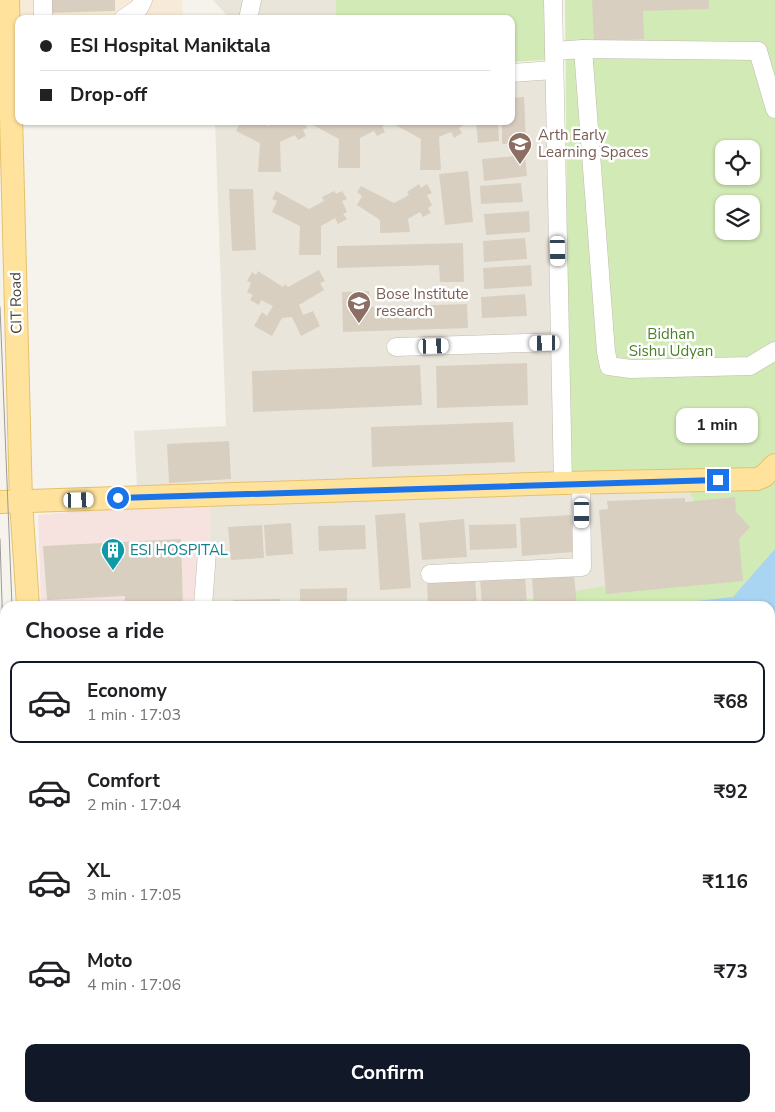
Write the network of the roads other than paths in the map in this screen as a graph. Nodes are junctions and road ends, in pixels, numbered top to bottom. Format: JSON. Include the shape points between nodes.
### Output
{"nodes":[{"id":1,"x":8,"y":0,"type":"edge"},
{"id":2,"x":43,"y":0,"type":"edge"},
{"id":3,"x":143,"y":0,"type":"edge"},
{"id":4,"x":252,"y":0,"type":"edge"},
{"id":5,"x":553,"y":0,"type":"edge"},
{"id":6,"x":43,"y":15,"type":"edge"},
{"id":7,"x":128,"y":15,"type":"edge"},
{"id":8,"x":249,"y":15,"type":"edge"},
{"id":9,"x":584,"y":49,"type":"junction"},
{"id":10,"x":554,"y":51,"type":"junction"},
{"id":11,"x":554,"y":70,"type":"junction"},
{"id":12,"x":515,"y":72,"type":"edge"},
{"id":13,"x":15,"y":105,"type":"edge"},
{"id":14,"x":775,"y":109,"type":"edge"},
{"id":15,"x":560,"y":342,"type":"junction"},
{"id":16,"x":396,"y":347,"type":"dead end"},
{"id":17,"x":775,"y":351,"type":"edge"},
{"id":18,"x":775,"y":465,"type":"edge"},
{"id":19,"x":572,"y":483,"type":"junction"},
{"id":20,"x":11,"y":502,"type":"edge"},
{"id":21,"x":207,"y":552,"type":"dead end"},
{"id":22,"x":430,"y":574,"type":"dead end"},
{"id":23,"x":27,"y":601,"type":"edge"},
{"id":24,"x":203,"y":601,"type":"edge"}],
"edges":[{"from":1,"to":13,"type":"main road","name":"CIT Road"},
{"from":2,"to":6,"type":"street"},
{"from":3,"to":7,"type":"street","via":[[139,8]]},
{"from":4,"to":8,"type":"street"},
{"from":5,"to":10,"type":"street"},
{"from":9,"to":10,"type":"street"},
{"from":9,"to":14,"type":"street","via":[[758,51]]},
{"from":9,"to":17,"type":"street","via":[[606,352],[610,366],[631,369],[750,366]]},
{"from":10,"to":11,"type":"street"},
{"from":11,"to":12,"type":"street"},
{"from":11,"to":15,"type":"street"},
{"from":13,"to":20,"type":"main road","name":"CIT Road"},
{"from":15,"to":16,"type":"street"},
{"from":15,"to":19,"type":"street"},
{"from":18,"to":19,"type":"main road","via":[[757,479]]},
{"from":19,"to":20,"type":"main road"},
{"from":19,"to":22,"type":"street","via":[[582,566]]},
{"from":20,"to":23,"type":"main road","name":"CIT Road"},
{"from":21,"to":24,"type":"street"}]}
